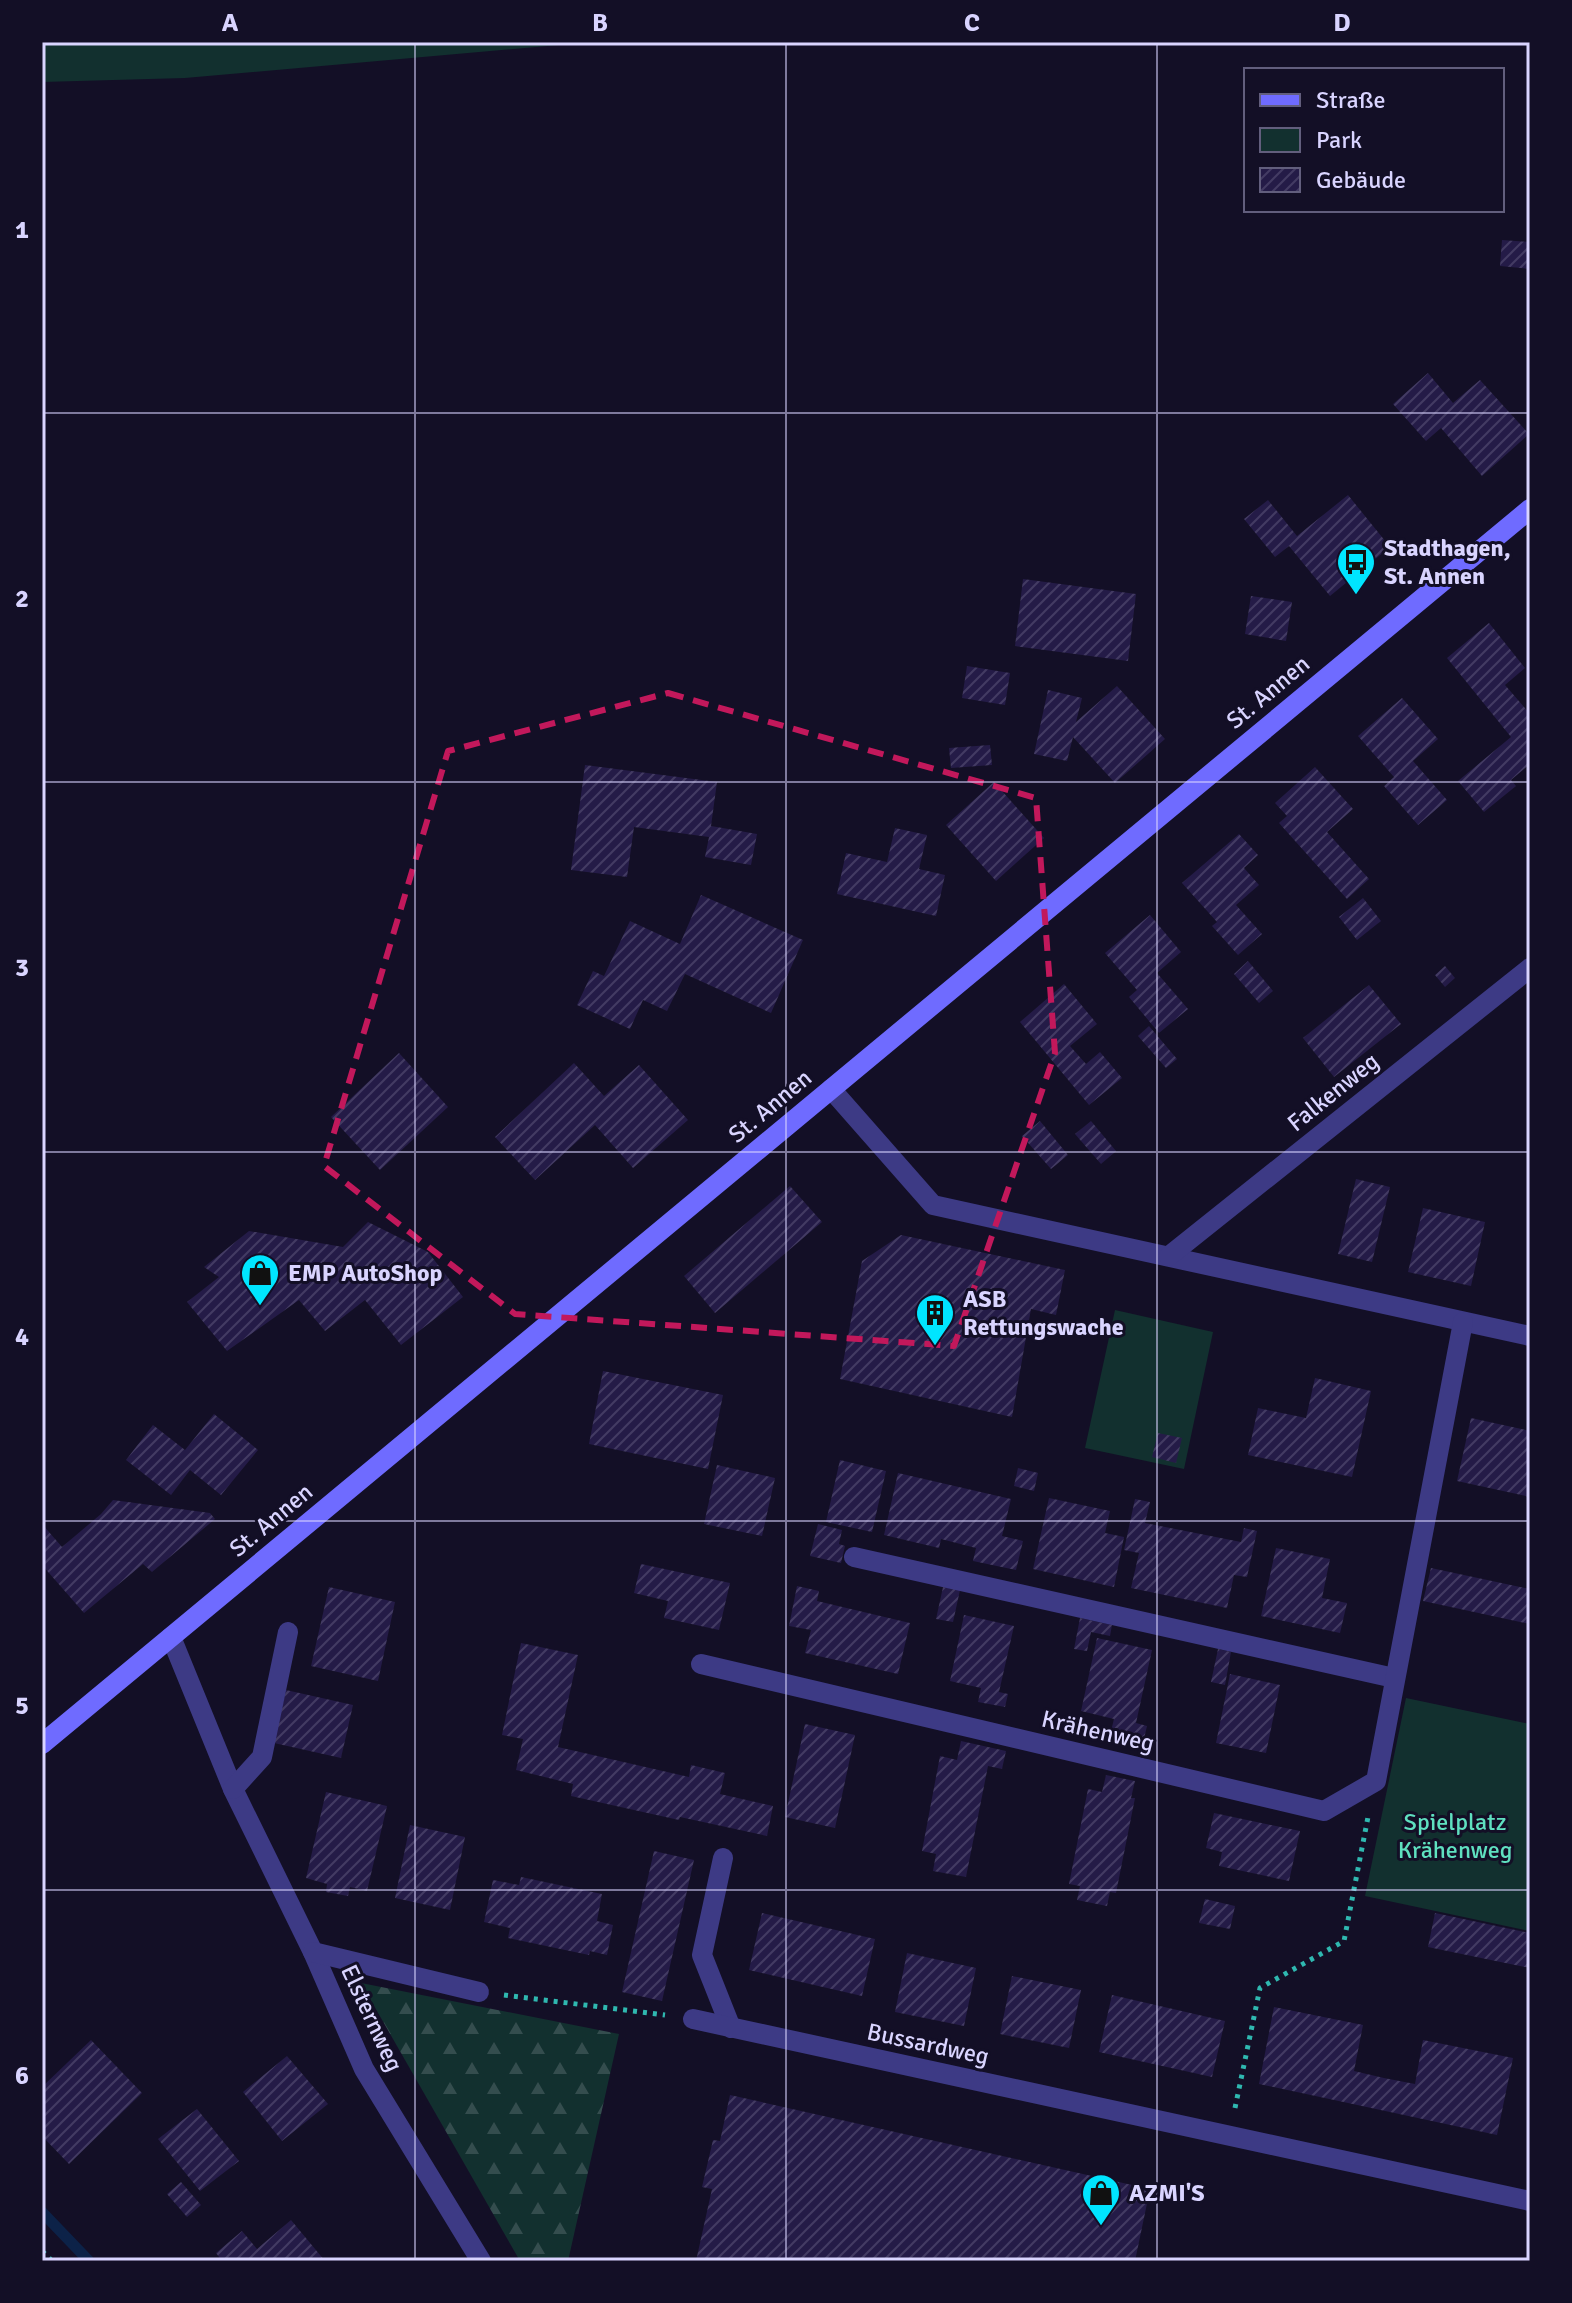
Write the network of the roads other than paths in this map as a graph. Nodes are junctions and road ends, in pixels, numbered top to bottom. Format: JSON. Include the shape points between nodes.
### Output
{"nodes":[{"id":1,"x":1530,"y":509,"type":"edge"},
{"id":2,"x":1530,"y":968,"type":"edge"},
{"id":3,"x":831,"y":1089,"type":"junction"},
{"id":4,"x":1169,"y":1256,"type":"junction"},
{"id":5,"x":1463,"y":1322,"type":"junction"},
{"id":6,"x":1530,"y":1336,"type":"edge"},
{"id":7,"x":854,"y":1557,"type":"dead end"},
{"id":8,"x":288,"y":1632,"type":"dead end"},
{"id":9,"x":171,"y":1637,"type":"junction"},
{"id":10,"x":701,"y":1664,"type":"dead end"},
{"id":11,"x":1394,"y":1678,"type":"junction"},
{"id":12,"x":42,"y":1744,"type":"edge"},
{"id":13,"x":233,"y":1789,"type":"junction"},
{"id":14,"x":723,"y":1858,"type":"dead end"},
{"id":15,"x":313,"y":1952,"type":"junction"},
{"id":16,"x":479,"y":1992,"type":"road end"},
{"id":17,"x":693,"y":2019,"type":"road end"},
{"id":18,"x":731,"y":2028,"type":"junction"},
{"id":19,"x":1530,"y":2201,"type":"edge"},
{"id":20,"x":481,"y":2261,"type":"edge"}],
"edges":[{"from":1,"to":3,"type":"main road","name":"St. Annen"},
{"from":2,"to":4,"type":"street","name":"Falkenweg"},
{"from":3,"to":4,"type":"street","via":[[933,1205]]},
{"from":3,"to":9,"type":"main road","name":"St. Annen"},
{"from":4,"to":5,"type":"street"},
{"from":5,"to":6,"type":"street"},
{"from":5,"to":11,"type":"street"},
{"from":7,"to":11,"type":"street"},
{"from":8,"to":13,"type":"street","via":[[262,1757]]},
{"from":9,"to":12,"type":"main road","name":"St. Annen"},
{"from":9,"to":13,"type":"street","name":"Elsternweg"},
{"from":10,"to":11,"type":"street","name":"Krähenweg","via":[[1324,1811],[1376,1781]]},
{"from":13,"to":15,"type":"street","name":"Elsternweg"},
{"from":14,"to":18,"type":"street","via":[[702,1955]]},
{"from":15,"to":16,"type":"street"},
{"from":15,"to":20,"type":"street","name":"Elsternweg","via":[[364,2069]]},
{"from":17,"to":18,"type":"street","name":"Bussardweg"},
{"from":18,"to":19,"type":"street","name":"Bussardweg"}]}
